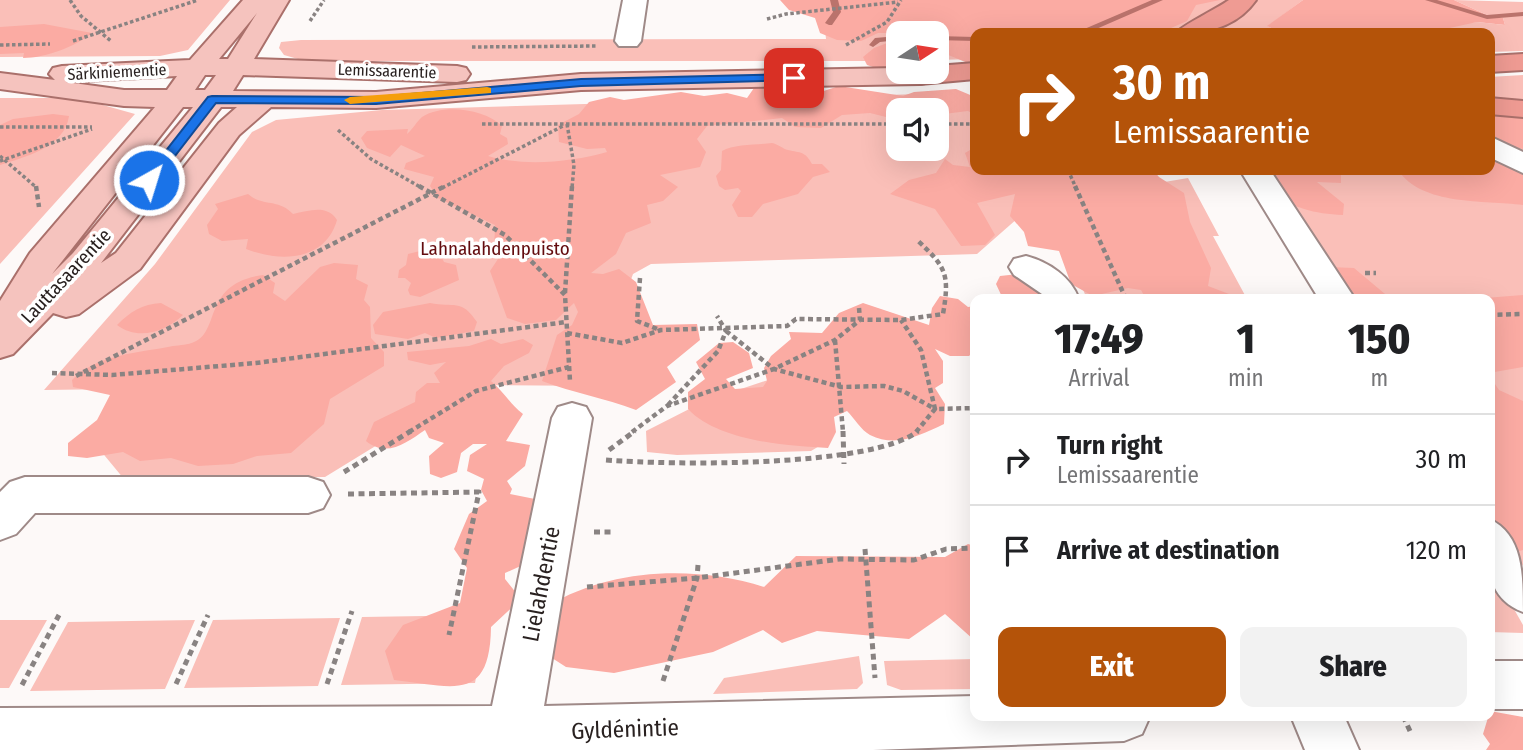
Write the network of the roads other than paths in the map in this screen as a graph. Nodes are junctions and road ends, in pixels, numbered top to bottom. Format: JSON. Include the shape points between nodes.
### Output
{"nodes":[{"id":1,"x":256,"y":0,"type":"edge"},
{"id":2,"x":277,"y":0,"type":"edge"},
{"id":3,"x":635,"y":0,"type":"edge"},
{"id":4,"x":1244,"y":0,"type":"edge"},
{"id":5,"x":1200,"y":28,"type":"edge"},
{"id":6,"x":628,"y":41,"type":"dead end"},
{"id":7,"x":1523,"y":62,"type":"edge"},
{"id":8,"x":1495,"y":64,"type":"edge"},
{"id":9,"x":235,"y":68,"type":"junction"},
{"id":10,"x":196,"y":69,"type":"junction"},
{"id":11,"x":949,"y":75,"type":"edge"},
{"id":12,"x":970,"y":75,"type":"edge"},
{"id":13,"x":886,"y":77,"type":"edge"},
{"id":14,"x":0,"y":81,"type":"edge"},
{"id":15,"x":581,"y":82,"type":"junction"},
{"id":16,"x":212,"y":99,"type":"junction"},
{"id":17,"x":264,"y":99,"type":"junction"},
{"id":18,"x":174,"y":100,"type":"junction"},
{"id":19,"x":1495,"y":107,"type":"edge"},
{"id":20,"x":1523,"y":109,"type":"edge"},
{"id":21,"x":1495,"y":148,"type":"edge"},
{"id":22,"x":1523,"y":164,"type":"edge"},
{"id":23,"x":1258,"y":175,"type":"edge"},
{"id":24,"x":1026,"y":267,"type":"dead end"},
{"id":25,"x":1059,"y":294,"type":"edge"},
{"id":26,"x":1334,"y":294,"type":"edge"},
{"id":27,"x":0,"y":330,"type":"edge"},
{"id":28,"x":0,"y":345,"type":"edge"},
{"id":29,"x":0,"y":352,"type":"edge"},
{"id":30,"x":572,"y":418,"type":"road end"},
{"id":31,"x":308,"y":495,"type":"road end"},
{"id":32,"x":0,"y":521,"type":"edge"},
{"id":33,"x":1495,"y":547,"type":"edge"},
{"id":34,"x":1523,"y":591,"type":"edge"},
{"id":35,"x":1495,"y":685,"type":"edge"},
{"id":36,"x":1523,"y":685,"type":"edge"},
{"id":37,"x":1086,"y":721,"type":"edge"},
{"id":38,"x":1319,"y":721,"type":"edge"},
{"id":39,"x":0,"y":734,"type":"edge"},
{"id":40,"x":1053,"y":734,"type":"edge"},
{"id":41,"x":512,"y":740,"type":"edge"},
{"id":42,"x":1332,"y":750,"type":"edge"}],
"edges":[{"from":1,"to":10,"type":"main road","name":"Lauttasaarentie"},
{"from":2,"to":9,"type":"main road","name":"Lauttasaarentie"},
{"from":3,"to":6,"type":"street"},
{"from":4,"to":5,"type":"highway"},
{"from":7,"to":8,"type":"highway"},
{"from":9,"to":10,"type":"main road","name":"Särkiniementie"},
{"from":9,"to":15,"type":"main road","name":"Lemissaarentie","via":[[390,70]]},
{"from":9,"to":16,"type":"main road","name":"Lauttasaarentie"},
{"from":10,"to":14,"type":"main road","name":"Särkiniementie","via":[[99,71]]},
{"from":10,"to":18,"type":"main road","name":"Lauttasaarentie"},
{"from":11,"to":12,"type":"highway"},
{"from":13,"to":15,"type":"main road","name":"Lemissaarentie"},
{"from":14,"to":18,"type":"main road","name":"Särkiniementie","via":[[96,96]]},
{"from":15,"to":17,"type":"main road","name":"Lemissaarentie","via":[[376,100]]},
{"from":16,"to":17,"type":"main road","name":"Lemissaarentie"},
{"from":16,"to":18,"type":"main road","name":"Särkiniementie"},
{"from":16,"to":28,"type":"main road","name":"Lauttasaarentie","via":[[85,261]]},
{"from":17,"to":29,"type":"main road","name":"Lauttasaarentie","via":[[229,129],[128,261]]},
{"from":18,"to":27,"type":"main road","name":"Lauttasaarentie","via":[[42,261]]},
{"from":19,"to":20,"type":"highway"},
{"from":21,"to":22,"type":"street"},
{"from":23,"to":26,"type":"street"},
{"from":24,"to":25,"type":"street","via":[[1057,288]]},
{"from":30,"to":41,"type":"street","name":"Lielahdentie"},
{"from":31,"to":32,"type":"street","via":[[25,495]]},
{"from":33,"to":34,"type":"street"},
{"from":35,"to":36,"type":"street"},
{"from":37,"to":40,"type":"street","name":"Gyldénintie"},
{"from":38,"to":42,"type":"street"},
{"from":39,"to":41,"type":"street","name":"Gyldénintie","via":[[310,734]]},
{"from":40,"to":41,"type":"street","name":"Gyldénintie"}]}
